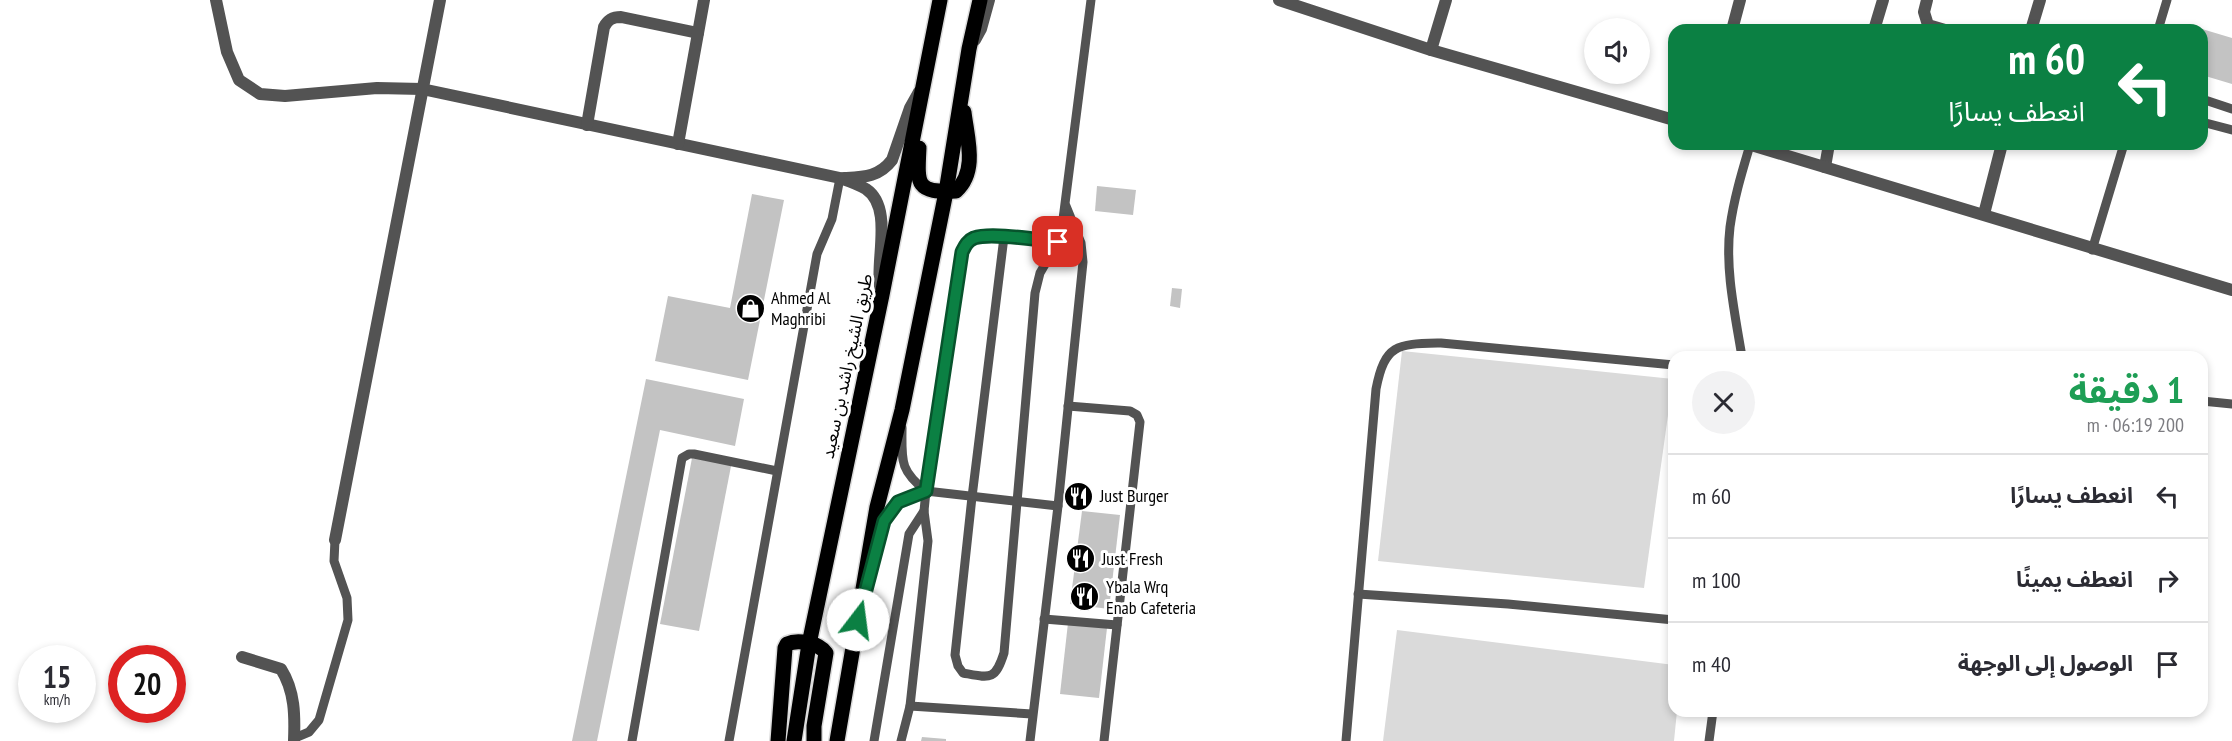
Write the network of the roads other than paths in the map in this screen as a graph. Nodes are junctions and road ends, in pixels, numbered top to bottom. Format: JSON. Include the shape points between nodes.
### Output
{"nodes":[{"id":1,"x":216,"y":0,"type":"edge"},
{"id":2,"x":440,"y":0,"type":"edge"},
{"id":3,"x":704,"y":0,"type":"edge"},
{"id":4,"x":940,"y":0,"type":"edge"},
{"id":5,"x":980,"y":0,"type":"edge"},
{"id":6,"x":989,"y":0,"type":"edge"},
{"id":7,"x":1091,"y":0,"type":"edge"},
{"id":8,"x":1279,"y":0,"type":"edge"},
{"id":9,"x":1446,"y":0,"type":"edge"},
{"id":10,"x":1740,"y":0,"type":"edge"},
{"id":11,"x":1883,"y":0,"type":"edge"},
{"id":12,"x":1927,"y":0,"type":"edge"},
{"id":13,"x":2040,"y":0,"type":"edge"},
{"id":14,"x":2167,"y":0,"type":"edge"},
{"id":15,"x":1734,"y":24,"type":"edge"},
{"id":16,"x":1876,"y":24,"type":"edge"},
{"id":17,"x":1928,"y":24,"type":"edge"},
{"id":18,"x":2033,"y":24,"type":"edge"},
{"id":19,"x":2160,"y":24,"type":"edge"},
{"id":20,"x":698,"y":33,"type":"junction"},
{"id":21,"x":969,"y":49,"type":"junction"},
{"id":22,"x":1431,"y":50,"type":"junction"},
{"id":23,"x":923,"y":86,"type":"junction"},
{"id":24,"x":422,"y":89,"type":"junction"},
{"id":25,"x":2208,"y":101,"type":"edge"},
{"id":26,"x":2232,"y":108,"type":"edge"},
{"id":27,"x":1668,"y":118,"type":"edge"},
{"id":28,"x":586,"y":124,"type":"junction"},
{"id":29,"x":2208,"y":124,"type":"edge"},
{"id":30,"x":2232,"y":130,"type":"edge"},
{"id":31,"x":678,"y":144,"type":"junction"},
{"id":32,"x":1747,"y":150,"type":"edge"},
{"id":33,"x":1781,"y":150,"type":"edge"},
{"id":34,"x":1828,"y":150,"type":"edge"},
{"id":35,"x":2000,"y":150,"type":"edge"},
{"id":36,"x":2122,"y":150,"type":"edge"},
{"id":37,"x":1825,"y":167,"type":"junction"},
{"id":38,"x":840,"y":178,"type":"junction"},
{"id":39,"x":946,"y":192,"type":"junction"},
{"id":40,"x":1066,"y":206,"type":"junction"},
{"id":41,"x":1984,"y":214,"type":"junction"},
{"id":42,"x":1004,"y":237,"type":"junction"},
{"id":43,"x":1058,"y":242,"type":"junction"},
{"id":44,"x":2092,"y":250,"type":"junction"},
{"id":45,"x":2232,"y":290,"type":"edge"},
{"id":46,"x":882,"y":295,"type":"junction"},
{"id":47,"x":1741,"y":351,"type":"edge"},
{"id":48,"x":1668,"y":364,"type":"edge"},
{"id":49,"x":2208,"y":402,"type":"edge"},
{"id":50,"x":2232,"y":404,"type":"edge"},
{"id":51,"x":1068,"y":406,"type":"junction"},
{"id":52,"x":902,"y":411,"type":"junction"},
{"id":53,"x":777,"y":471,"type":"junction"},
{"id":54,"x":926,"y":491,"type":"junction"},
{"id":55,"x":972,"y":497,"type":"junction"},
{"id":56,"x":1016,"y":502,"type":"junction"},
{"id":57,"x":1058,"y":506,"type":"junction"},
{"id":58,"x":924,"y":511,"type":"junction"},
{"id":59,"x":335,"y":540,"type":"joint"},
{"id":60,"x":1358,"y":594,"type":"junction"},
{"id":61,"x":1044,"y":619,"type":"junction"},
{"id":62,"x":1668,"y":619,"type":"edge"},
{"id":63,"x":858,"y":620,"type":"junction"},
{"id":64,"x":1117,"y":625,"type":"junction"},
{"id":65,"x":809,"y":644,"type":"junction"},
{"id":66,"x":242,"y":657,"type":"dead end"},
{"id":67,"x":910,"y":706,"type":"junction"},
{"id":68,"x":1032,"y":714,"type":"junction"},
{"id":69,"x":1712,"y":717,"type":"edge"},
{"id":70,"x":295,"y":739,"type":"edge"},
{"id":71,"x":632,"y":741,"type":"edge"},
{"id":72,"x":729,"y":741,"type":"edge"},
{"id":73,"x":778,"y":741,"type":"edge"},
{"id":74,"x":794,"y":741,"type":"edge"},
{"id":75,"x":814,"y":741,"type":"edge"},
{"id":76,"x":837,"y":741,"type":"edge"},
{"id":77,"x":874,"y":741,"type":"edge"},
{"id":78,"x":901,"y":741,"type":"edge"},
{"id":79,"x":1030,"y":741,"type":"edge"},
{"id":80,"x":1104,"y":741,"type":"edge"},
{"id":81,"x":1346,"y":741,"type":"edge"},
{"id":82,"x":1709,"y":741,"type":"edge"}],
"edges":[{"from":1,"to":24,"type":"street","via":[[227,52],[239,80],[260,94]]},
{"from":2,"to":24,"type":"street"},
{"from":3,"to":20,"type":"street"},
{"from":4,"to":23,"type":"main road","name":"طريق الشيخ راشد بن سعيد"},
{"from":5,"to":21,"type":"main road"},
{"from":6,"to":21,"type":"street","via":[[981,28]]},
{"from":7,"to":40,"type":"lane"},
{"from":8,"to":22,"type":"street"},
{"from":9,"to":22,"type":"street"},
{"from":10,"to":15,"type":"street"},
{"from":11,"to":16,"type":"street"},
{"from":12,"to":17,"type":"street","via":[[1924,12]]},
{"from":13,"to":18,"type":"street"},
{"from":14,"to":19,"type":"lane"},
{"from":20,"to":28,"type":"street","via":[[621,17],[607,21]]},
{"from":20,"to":31,"type":"street"},
{"from":21,"to":39,"type":"main road"},
{"from":22,"to":27,"type":"street"},
{"from":23,"to":38,"type":"street","via":[[910,108],[888,166],[870,176]]},
{"from":23,"to":39,"type":"main road","via":[[917,178],[923,187]]},
{"from":23,"to":46,"type":"main road","name":"طريق الشيخ راشد بن سعيد"},
{"from":24,"to":28,"type":"street"},
{"from":24,"to":59,"type":"street"},
{"from":25,"to":26,"type":"lane"},
{"from":28,"to":31,"type":"street"},
{"from":29,"to":30,"type":"lane"},
{"from":31,"to":38,"type":"street"},
{"from":32,"to":47,"type":"lane","via":[[1730,228],[1729,261]]},
{"from":33,"to":37,"type":"street"},
{"from":34,"to":37,"type":"street"},
{"from":35,"to":41,"type":"street"},
{"from":36,"to":44,"type":"lane"},
{"from":37,"to":41,"type":"street"},
{"from":38,"to":46,"type":"street","via":[[867,190],[880,206]]},
{"from":38,"to":53,"type":"lane","via":[[832,219],[817,254]]},
{"from":39,"to":52,"type":"main road"},
{"from":40,"to":43,"type":"lane"},
{"from":40,"to":51,"type":"lane","via":[[1082,243],[1083,262]]},
{"from":41,"to":44,"type":"street"},
{"from":42,"to":43,"type":"lane"},
{"from":42,"to":54,"type":"lane","via":[[975,238],[966,243],[962,252]]},
{"from":42,"to":55,"type":"lane"},
{"from":43,"to":56,"type":"lane","via":[[1044,262],[1035,293]]},
{"from":44,"to":45,"type":"street"},
{"from":46,"to":65,"type":"main road","name":"طريق الشيخ راشد بن سعيد"},
{"from":48,"to":60,"type":"lane","via":[[1441,343],[1406,343],[1390,352],[1380,368],[1376,389]]},
{"from":49,"to":50,"type":"lane"},
{"from":51,"to":57,"type":"lane"},
{"from":51,"to":64,"type":"lane","via":[[1130,411],[1140,422]]},
{"from":52,"to":54,"type":"lane","via":[[905,471]]},
{"from":52,"to":63,"type":"main road","via":[[877,507]]},
{"from":53,"to":71,"type":"lane","via":[[694,454],[682,458]]},
{"from":53,"to":72,"type":"lane"},
{"from":54,"to":55,"type":"lane"},
{"from":54,"to":58,"type":"lane"},
{"from":54,"to":63,"type":"lane","via":[[898,502],[884,521]]},
{"from":55,"to":56,"type":"lane"},
{"from":55,"to":56,"type":"lane","via":[[955,655],[963,673],[986,677],[999,670],[1004,653]]},
{"from":56,"to":57,"type":"lane"},
{"from":57,"to":61,"type":"lane"},
{"from":58,"to":67,"type":"lane","via":[[928,541]]},
{"from":58,"to":77,"type":"lane","via":[[909,534]]},
{"from":59,"to":70,"type":"lane","via":[[334,561],[347,598],[348,620],[319,720],[309,732]]},
{"from":60,"to":62,"type":"lane"},
{"from":60,"to":81,"type":"lane"},
{"from":61,"to":64,"type":"lane"},
{"from":61,"to":68,"type":"lane"},
{"from":63,"to":76,"type":"main road"},
{"from":64,"to":80,"type":"lane"},
{"from":65,"to":73,"type":"main road","via":[[791,642],[785,648]]},
{"from":65,"to":74,"type":"main road","name":"طريق الشيخ راشد بن سعيد"},
{"from":65,"to":75,"type":"main road","via":[[824,649],[826,657]]},
{"from":66,"to":70,"type":"street","via":[[282,669],[290,683]]},
{"from":67,"to":68,"type":"lane"},
{"from":67,"to":78,"type":"lane"},
{"from":68,"to":79,"type":"lane"},
{"from":69,"to":82,"type":"lane"}]}
